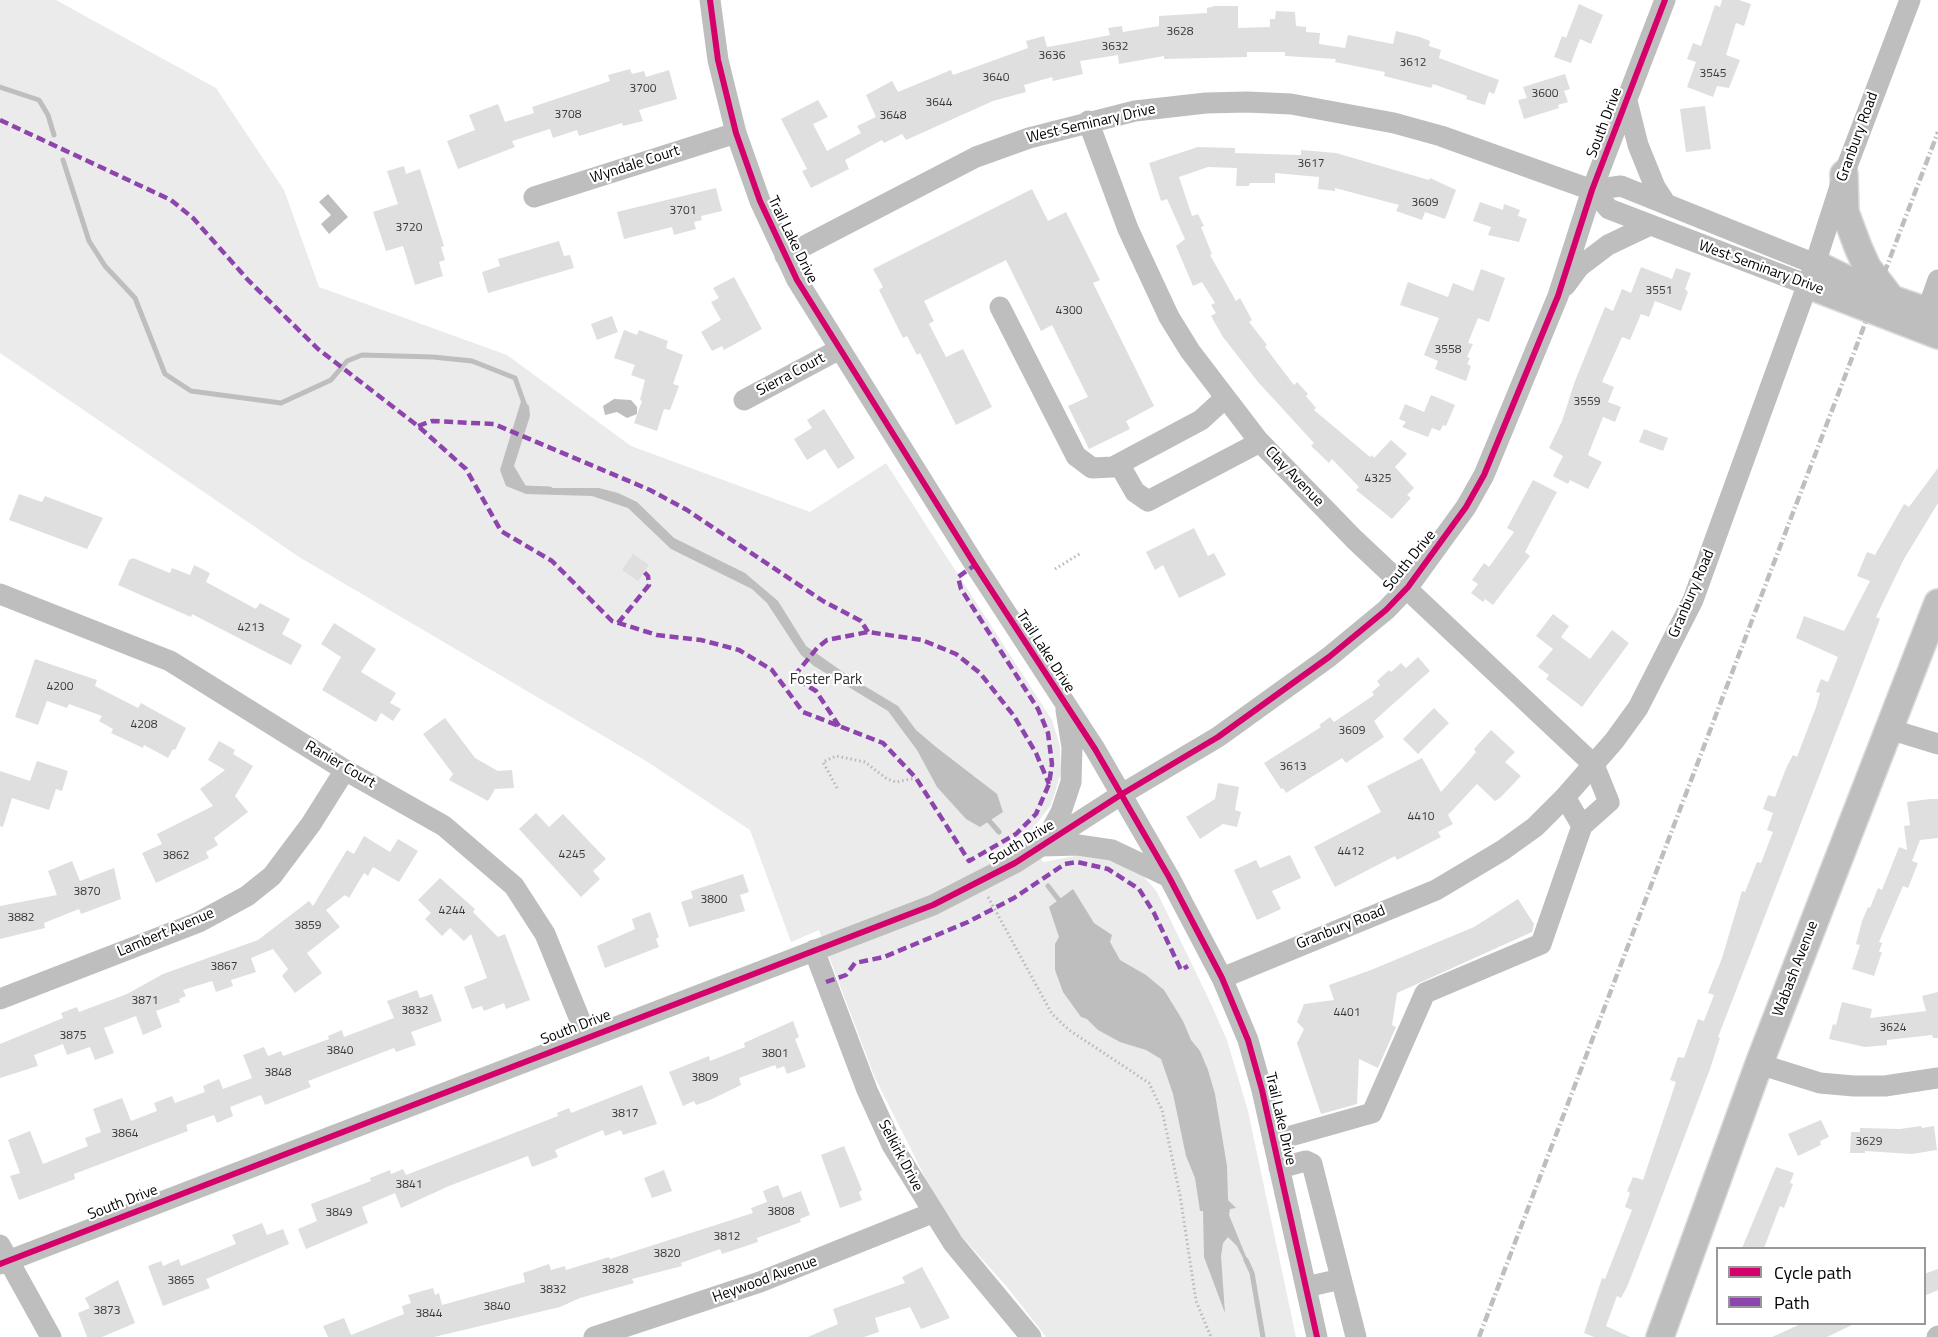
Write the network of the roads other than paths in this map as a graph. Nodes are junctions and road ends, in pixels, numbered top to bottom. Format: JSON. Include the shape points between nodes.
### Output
{"nodes":[{"id":1,"x":710,"y":0,"type":"edge"},
{"id":2,"x":1665,"y":0,"type":"edge"},
{"id":3,"x":1910,"y":0,"type":"edge"},
{"id":4,"x":1627,"y":101,"type":"junction"},
{"id":5,"x":1088,"y":121,"type":"junction"},
{"id":6,"x":736,"y":133,"type":"junction"},
{"id":7,"x":1844,"y":174,"type":"junction"},
{"id":8,"x":1592,"y":190,"type":"junction"},
{"id":9,"x":534,"y":197,"type":"dead end"},
{"id":10,"x":1666,"y":204,"type":"junction"},
{"id":11,"x":1648,"y":225,"type":"junction"},
{"id":12,"x":785,"y":256,"type":"junction"},
{"id":13,"x":1812,"y":274,"type":"junction"},
{"id":14,"x":1938,"y":280,"type":"edge"},
{"id":15,"x":1558,"y":296,"type":"junction"},
{"id":16,"x":1893,"y":301,"type":"junction"},
{"id":17,"x":1000,"y":307,"type":"dead end"},
{"id":18,"x":1934,"y":320,"type":"edge"},
{"id":19,"x":838,"y":350,"type":"junction"},
{"id":20,"x":1224,"y":399,"type":"junction"},
{"id":21,"x":744,"y":400,"type":"dead end"},
{"id":22,"x":1260,"y":442,"type":"junction"},
{"id":23,"x":1119,"y":464,"type":"junction"},
{"id":24,"x":1408,"y":587,"type":"junction"},
{"id":25,"x":2,"y":599,"type":"edge"},
{"id":26,"x":1938,"y":603,"type":"edge"},
{"id":27,"x":1065,"y":703,"type":"junction"},
{"id":28,"x":1889,"y":729,"type":"junction"},
{"id":29,"x":1938,"y":744,"type":"edge"},
{"id":30,"x":1594,"y":765,"type":"junction"},
{"id":31,"x":345,"y":770,"type":"junction"},
{"id":32,"x":1122,"y":794,"type":"junction"},
{"id":33,"x":1565,"y":797,"type":"junction"},
{"id":34,"x":1582,"y":826,"type":"junction"},
{"id":35,"x":1043,"y":846,"type":"junction"},
{"id":36,"x":1169,"y":877,"type":"junction"},
{"id":37,"x":814,"y":950,"type":"junction"},
{"id":38,"x":1222,"y":978,"type":"junction"},
{"id":39,"x":0,"y":999,"type":"edge"},
{"id":40,"x":587,"y":1037,"type":"junction"},
{"id":41,"x":1759,"y":1064,"type":"junction"},
{"id":42,"x":1938,"y":1078,"type":"edge"},
{"id":43,"x":1273,"y":1141,"type":"junction"},
{"id":44,"x":1280,"y":1168,"type":"junction"},
{"id":45,"x":932,"y":1213,"type":"junction"},
{"id":46,"x":1328,"y":1228,"type":"junction"},
{"id":47,"x":1295,"y":1237,"type":"junction"},
{"id":48,"x":2,"y":1256,"type":"edge"},
{"id":49,"x":1341,"y":1279,"type":"junction"},
{"id":50,"x":1306,"y":1287,"type":"junction"},
{"id":51,"x":51,"y":1337,"type":"edge"},
{"id":52,"x":594,"y":1337,"type":"edge"},
{"id":53,"x":1030,"y":1337,"type":"edge"},
{"id":54,"x":1317,"y":1337,"type":"edge"},
{"id":55,"x":1356,"y":1337,"type":"edge"},
{"id":56,"x":1660,"y":1337,"type":"edge"}],
"edges":[{"from":1,"to":6,"type":"street","name":"Trail Lake Drive","via":[[718,60]]},
{"from":2,"to":4,"type":"street","name":"South Drive"},
{"from":3,"to":7,"type":"street","name":"Granbury Road"},
{"from":4,"to":8,"type":"street","name":"South Drive"},
{"from":4,"to":10,"type":"street","via":[[1638,145]]},
{"from":5,"to":8,"type":"street","name":"West Seminary Drive","via":[[1171,106],[1291,104],[1422,130]]},
{"from":5,"to":12,"type":"street","name":"West Seminary Drive","via":[[976,158]]},
{"from":5,"to":20,"type":"street","name":"Clay Avenue","via":[[1128,230],[1169,317]]},
{"from":6,"to":9,"type":"street","name":"Wyndale Court"},
{"from":6,"to":12,"type":"street","name":"Trail Lake Drive"},
{"from":7,"to":13,"type":"street","name":"Granbury Road"},
{"from":7,"to":16,"type":"main road","via":[[1845,213],[1858,247],[1867,267]]},
{"from":8,"to":10,"type":"street","name":"West Seminary Drive","via":[[1621,186]]},
{"from":8,"to":11,"type":"street","name":"West Seminary Drive","via":[[1609,208]]},
{"from":8,"to":15,"type":"street","name":"South Drive"},
{"from":10,"to":13,"type":"street","name":"West Seminary Drive"},
{"from":11,"to":13,"type":"street","name":"West Seminary Drive"},
{"from":11,"to":15,"type":"street","via":[[1608,245],[1580,267]]},
{"from":12,"to":19,"type":"street","name":"Trail Lake Drive"},
{"from":13,"to":16,"type":"main road","name":"West Seminary Drive"},
{"from":13,"to":18,"type":"main road","name":"West Seminary Drive"},
{"from":13,"to":30,"type":"street","name":"Granbury Road","via":[[1693,600],[1638,708]]},
{"from":14,"to":18,"type":"street"},
{"from":15,"to":24,"type":"street","name":"South Drive","via":[[1484,475],[1466,507]]},
{"from":16,"to":18,"type":"main road","name":"West Seminary Drive"},
{"from":17,"to":23,"type":"street","via":[[1076,456],[1092,468]]},
{"from":19,"to":21,"type":"street","name":"Sierra Court"},
{"from":19,"to":27,"type":"street","name":"Trail Lake Drive"},
{"from":20,"to":22,"type":"street","name":"Clay Avenue"},
{"from":20,"to":23,"type":"street","via":[[1201,420]]},
{"from":22,"to":23,"type":"street","via":[[1148,501],[1135,492]]},
{"from":22,"to":24,"type":"street","name":"Clay Avenue","via":[[1354,539]]},
{"from":24,"to":30,"type":"street","name":"Clay Avenue"},
{"from":24,"to":32,"type":"street","name":"South Drive","via":[[1329,657],[1218,737]]},
{"from":25,"to":31,"type":"street","name":"Ranier Court","via":[[170,661]]},
{"from":26,"to":28,"type":"main road","name":"Wabash Avenue"},
{"from":27,"to":32,"type":"street","name":"Trail Lake Drive"},
{"from":27,"to":35,"type":"street","via":[[1072,747],[1071,782]]},
{"from":28,"to":29,"type":"street"},
{"from":28,"to":41,"type":"main road","name":"Wabash Avenue"},
{"from":30,"to":33,"type":"street","name":"Granbury Road"},
{"from":30,"to":34,"type":"street","via":[[1609,802]]},
{"from":31,"to":39,"type":"street","name":"Lambert Avenue","via":[[272,876],[247,896],[199,922]]},
{"from":31,"to":40,"type":"street","name":"Ranier Court","via":[[444,826],[514,886],[545,934]]},
{"from":32,"to":35,"type":"street","name":"South Drive"},
{"from":32,"to":36,"type":"street","name":"Trail Lake Drive"},
{"from":33,"to":34,"type":"street"},
{"from":33,"to":38,"type":"street","name":"Granbury Road","via":[[1527,832],[1436,890]]},
{"from":34,"to":43,"type":"street","via":[[1541,944],[1425,993],[1372,1113]]},
{"from":35,"to":36,"type":"street","via":[[1078,845],[1112,850]]},
{"from":35,"to":37,"type":"street","name":"South Drive","via":[[933,906]]},
{"from":36,"to":38,"type":"street","name":"Trail Lake Drive"},
{"from":37,"to":40,"type":"street","name":"South Drive"},
{"from":37,"to":45,"type":"street","name":"Selkirk Drive","via":[[881,1122]]},
{"from":38,"to":43,"type":"street","name":"Trail Lake Drive","via":[[1248,1040]]},
{"from":40,"to":48,"type":"street","name":"South Drive"},
{"from":41,"to":42,"type":"street","via":[[1820,1083],[1854,1086]]},
{"from":41,"to":56,"type":"main road","name":"Wabash Avenue"},
{"from":43,"to":44,"type":"street","name":"Trail Lake Drive"},
{"from":44,"to":46,"type":"street","via":[[1306,1161],[1312,1164]]},
{"from":44,"to":47,"type":"street","name":"Trail Lake Drive"},
{"from":45,"to":52,"type":"street","name":"Heywood Avenue","via":[[711,1300]]},
{"from":45,"to":53,"type":"street","name":"Selkirk Drive"},
{"from":46,"to":47,"type":"street"},
{"from":46,"to":49,"type":"street"},
{"from":47,"to":50,"type":"street","name":"Trail Lake Drive"},
{"from":48,"to":51,"type":"street"},
{"from":49,"to":50,"type":"street"},
{"from":49,"to":55,"type":"street"},
{"from":50,"to":54,"type":"street","name":"Trail Lake Drive"}]}
